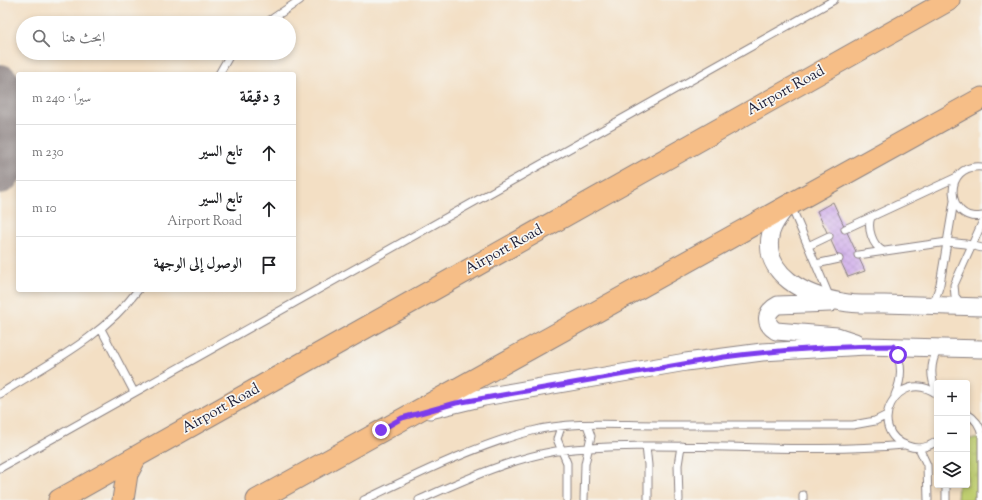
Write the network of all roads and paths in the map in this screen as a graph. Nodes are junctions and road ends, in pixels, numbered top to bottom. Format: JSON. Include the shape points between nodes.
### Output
{"nodes":[{"id":1,"x":300,"y":0,"type":"edge"},
{"id":2,"x":834,"y":0,"type":"edge"},
{"id":3,"x":949,"y":0,"type":"edge"},
{"id":4,"x":276,"y":16,"type":"edge"},
{"id":5,"x":227,"y":60,"type":"edge"},
{"id":6,"x":220,"y":72,"type":"edge"},
{"id":7,"x":982,"y":98,"type":"edge"},
{"id":8,"x":980,"y":165,"type":"edge"},
{"id":9,"x":957,"y":177,"type":"junction"},
{"id":10,"x":954,"y":201,"type":"junction"},
{"id":11,"x":788,"y":205,"type":"junction"},
{"id":12,"x":982,"y":216,"type":"edge"},
{"id":13,"x":871,"y":217,"type":"junction"},
{"id":14,"x":982,"y":223,"type":"edge"},
{"id":15,"x":845,"y":229,"type":"dead end"},
{"id":16,"x":829,"y":236,"type":"dead end"},
{"id":17,"x":947,"y":242,"type":"junction"},
{"id":18,"x":972,"y":245,"type":"junction"},
{"id":19,"x":808,"y":246,"type":"junction"},
{"id":20,"x":982,"y":248,"type":"edge"},
{"id":21,"x":883,"y":251,"type":"junction"},
{"id":22,"x":858,"y":255,"type":"dead end"},
{"id":23,"x":839,"y":259,"type":"dead end"},
{"id":24,"x":816,"y":264,"type":"junction"},
{"id":25,"x":136,"y":292,"type":"edge"},
{"id":26,"x":836,"y":300,"type":"junction"},
{"id":27,"x":927,"y":305,"type":"junction"},
{"id":28,"x":964,"y":307,"type":"junction"},
{"id":29,"x":982,"y":307,"type":"edge"},
{"id":30,"x":101,"y":329,"type":"junction"},
{"id":31,"x":866,"y":346,"type":"junction"},
{"id":32,"x":893,"y":346,"type":"junction"},
{"id":33,"x":939,"y":347,"type":"junction"},
{"id":34,"x":982,"y":349,"type":"edge"},
{"id":35,"x":934,"y":382,"type":"edge"},
{"id":36,"x":934,"y":391,"type":"edge"},
{"id":37,"x":134,"y":392,"type":"junction"},
{"id":38,"x":0,"y":394,"type":"edge"},
{"id":39,"x":894,"y":398,"type":"junction"},
{"id":40,"x":887,"y":415,"type":"junction"},
{"id":41,"x":970,"y":416,"type":"edge"},
{"id":42,"x":402,"y":418,"type":"junction"},
{"id":43,"x":587,"y":426,"type":"junction"},
{"id":44,"x":561,"y":427,"type":"junction"},
{"id":45,"x":934,"y":442,"type":"edge"},
{"id":46,"x":904,"y":445,"type":"junction"},
{"id":47,"x":646,"y":446,"type":"junction"},
{"id":48,"x":681,"y":446,"type":"junction"},
{"id":49,"x":982,"y":446,"type":"edge"},
{"id":50,"x":588,"y":448,"type":"junction"},
{"id":51,"x":919,"y":448,"type":"junction"},
{"id":52,"x":562,"y":451,"type":"junction"},
{"id":53,"x":136,"y":457,"type":"junction"},
{"id":54,"x":0,"y":468,"type":"edge"},
{"id":55,"x":982,"y":476,"type":"edge"},
{"id":56,"x":946,"y":488,"type":"edge"},
{"id":57,"x":59,"y":500,"type":"edge"},
{"id":58,"x":123,"y":500,"type":"edge"},
{"id":59,"x":257,"y":500,"type":"edge"},
{"id":60,"x":364,"y":500,"type":"edge"},
{"id":61,"x":419,"y":500,"type":"edge"},
{"id":62,"x":567,"y":500,"type":"edge"},
{"id":63,"x":584,"y":500,"type":"edge"},
{"id":64,"x":648,"y":500,"type":"edge"},
{"id":65,"x":679,"y":500,"type":"edge"},
{"id":66,"x":928,"y":500,"type":"edge"},
{"id":67,"x":946,"y":500,"type":"edge"},
{"id":68,"x":982,"y":500,"type":"edge"}],
"edges":[{"from":1,"to":4,"type":"lane"},
{"from":2,"to":37,"type":"lane"},
{"from":3,"to":53,"type":"main road","name":"Airport Road"},
{"from":5,"to":6,"type":"lane"},
{"from":7,"to":11,"type":"main road"},
{"from":8,"to":9,"type":"lane","via":[[969,168]]},
{"from":9,"to":10,"type":"lane","via":[[953,185]]},
{"from":9,"to":13,"type":"lane"},
{"from":10,"to":12,"type":"lane","via":[[964,213]]},
{"from":10,"to":17,"type":"lane"},
{"from":11,"to":19,"type":"lane"},
{"from":11,"to":26,"type":"street","via":[[771,232],[771,256],[775,267],[795,286]]},
{"from":11,"to":42,"type":"main road"},
{"from":13,"to":15,"type":"lane"},
{"from":13,"to":21,"type":"lane","via":[[870,229],[876,247]]},
{"from":14,"to":18,"type":"lane"},
{"from":16,"to":19,"type":"lane"},
{"from":17,"to":18,"type":"lane"},
{"from":17,"to":21,"type":"lane"},
{"from":17,"to":27,"type":"lane","via":[[939,291]]},
{"from":18,"to":20,"type":"lane"},
{"from":18,"to":28,"type":"lane","via":[[954,285],[955,296]]},
{"from":19,"to":24,"type":"lane"},
{"from":21,"to":22,"type":"lane"},
{"from":23,"to":24,"type":"lane"},
{"from":24,"to":26,"type":"lane"},
{"from":25,"to":30,"type":"lane"},
{"from":26,"to":27,"type":"street"},
{"from":26,"to":31,"type":"street","via":[[778,305],[772,308],[767,321],[770,328],[776,330],[838,336]]},
{"from":27,"to":28,"type":"street"},
{"from":28,"to":29,"type":"street"},
{"from":30,"to":37,"type":"lane"},
{"from":30,"to":38,"type":"lane"},
{"from":31,"to":32,"type":"street"},
{"from":31,"to":42,"type":"street","via":[[762,352],[686,362],[484,397]]},
{"from":32,"to":33,"type":"street"},
{"from":32,"to":39,"type":"lane","via":[[901,366],[901,377]]},
{"from":33,"to":34,"type":"street"},
{"from":33,"to":35,"type":"lane","via":[[932,363]]},
{"from":36,"to":39,"type":"lane","via":[[911,387]]},
{"from":37,"to":54,"type":"lane"},
{"from":39,"to":40,"type":"lane"},
{"from":40,"to":43,"type":"lane","via":[[875,421],[853,425]]},
{"from":40,"to":46,"type":"lane","via":[[891,432]]},
{"from":41,"to":49,"type":"lane","via":[[980,426]]},
{"from":42,"to":59,"type":"main road"},
{"from":43,"to":44,"type":"lane"},
{"from":43,"to":50,"type":"lane","via":[[591,436]]},
{"from":44,"to":52,"type":"lane","via":[[557,439]]},
{"from":44,"to":60,"type":"lane","via":[[533,431],[490,445],[423,472]]},
{"from":45,"to":51,"type":"lane"},
{"from":46,"to":48,"type":"lane","via":[[861,449]]},
{"from":46,"to":51,"type":"lane"},
{"from":47,"to":48,"type":"lane"},
{"from":47,"to":50,"type":"lane"},
{"from":47,"to":64,"type":"lane"},
{"from":48,"to":65,"type":"lane","via":[[678,465]]},
{"from":49,"to":55,"type":"lane"},
{"from":50,"to":52,"type":"lane"},
{"from":50,"to":63,"type":"lane"},
{"from":51,"to":66,"type":"lane","via":[[927,465]]},
{"from":52,"to":61,"type":"lane","via":[[516,462]]},
{"from":52,"to":62,"type":"lane","via":[[567,463]]},
{"from":53,"to":57,"type":"main road","name":"Airport Road"},
{"from":53,"to":58,"type":"main road","via":[[127,474]]},
{"from":55,"to":68,"type":"lane"},
{"from":56,"to":67,"type":"lane"}]}
